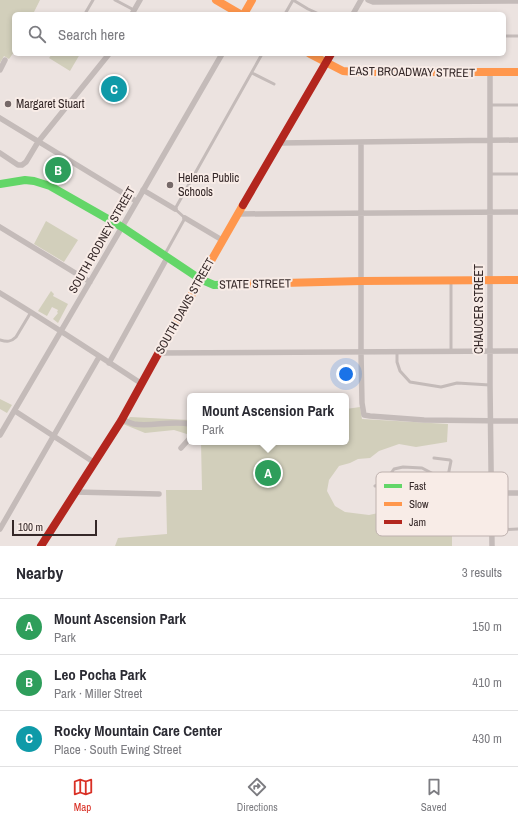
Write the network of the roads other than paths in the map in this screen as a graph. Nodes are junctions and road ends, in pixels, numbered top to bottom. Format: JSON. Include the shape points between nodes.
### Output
{"nodes":[{"id":1,"x":93,"y":0,"type":"edge"},
{"id":2,"x":115,"y":0,"type":"edge"},
{"id":3,"x":140,"y":0,"type":"edge"},
{"id":4,"x":216,"y":0,"type":"edge"},
{"id":5,"x":252,"y":0,"type":"edge"},
{"id":6,"x":293,"y":0,"type":"edge"},
{"id":7,"x":361,"y":0,"type":"edge"},
{"id":8,"x":368,"y":0,"type":"edge"},
{"id":9,"x":468,"y":1,"type":"edge"},
{"id":10,"x":518,"y":1,"type":"edge"},
{"id":11,"x":86,"y":12,"type":"dead end"},
{"id":12,"x":133,"y":12,"type":"edge"},
{"id":13,"x":237,"y":12,"type":"edge"},
{"id":14,"x":245,"y":12,"type":"edge"},
{"id":15,"x":286,"y":12,"type":"edge"},
{"id":16,"x":315,"y":12,"type":"edge"},
{"id":17,"x":354,"y":12,"type":"edge"},
{"id":18,"x":506,"y":36,"type":"edge"},
{"id":19,"x":518,"y":36,"type":"edge"},
{"id":20,"x":108,"y":56,"type":"edge"},
{"id":21,"x":221,"y":56,"type":"edge"},
{"id":22,"x":261,"y":56,"type":"edge"},
{"id":23,"x":314,"y":56,"type":"edge"},
{"id":24,"x":330,"y":56,"type":"edge"},
{"id":25,"x":5,"y":60,"type":"dead end"},
{"id":26,"x":326,"y":63,"type":"junction"},
{"id":27,"x":0,"y":70,"type":"edge"},
{"id":28,"x":518,"y":72,"type":"edge"},
{"id":29,"x":252,"y":73,"type":"junction"},
{"id":30,"x":490,"y":73,"type":"junction"},
{"id":31,"x":274,"y":84,"type":"dead end"},
{"id":32,"x":518,"y":105,"type":"edge"},
{"id":33,"x":490,"y":106,"type":"junction"},
{"id":34,"x":0,"y":118,"type":"edge"},
{"id":35,"x":491,"y":140,"type":"junction"},
{"id":36,"x":518,"y":140,"type":"edge"},
{"id":37,"x":38,"y":142,"type":"junction"},
{"id":38,"x":362,"y":142,"type":"junction"},
{"id":39,"x":279,"y":144,"type":"junction"},
{"id":40,"x":0,"y":153,"type":"edge"},
{"id":41,"x":490,"y":174,"type":"junction"},
{"id":42,"x":518,"y":174,"type":"edge"},
{"id":43,"x":0,"y":184,"type":"edge"},
{"id":44,"x":143,"y":190,"type":"junction"},
{"id":45,"x":136,"y":201,"type":"junction"},
{"id":46,"x":175,"y":209,"type":"junction"},
{"id":47,"x":361,"y":212,"type":"junction"},
{"id":48,"x":490,"y":212,"type":"junction"},
{"id":49,"x":518,"y":212,"type":"edge"},
{"id":50,"x":238,"y":214,"type":"junction"},
{"id":51,"x":185,"y":218,"type":"junction"},
{"id":52,"x":0,"y":227,"type":"edge"},
{"id":53,"x":122,"y":227,"type":"junction"},
{"id":54,"x":222,"y":240,"type":"junction"},
{"id":55,"x":166,"y":257,"type":"junction"},
{"id":56,"x":200,"y":279,"type":"junction"},
{"id":57,"x":491,"y":280,"type":"junction"},
{"id":58,"x":518,"y":280,"type":"edge"},
{"id":59,"x":360,"y":281,"type":"junction"},
{"id":60,"x":451,"y":281,"type":"junction"},
{"id":61,"x":90,"y":282,"type":"junction"},
{"id":62,"x":0,"y":293,"type":"edge"},
{"id":63,"x":31,"y":312,"type":"junction"},
{"id":64,"x":62,"y":331,"type":"junction"},
{"id":65,"x":0,"y":340,"type":"edge"},
{"id":66,"x":490,"y":351,"type":"junction"},
{"id":67,"x":518,"y":351,"type":"edge"},
{"id":68,"x":397,"y":352,"type":"junction"},
{"id":69,"x":451,"y":352,"type":"junction"},
{"id":70,"x":159,"y":353,"type":"junction"},
{"id":71,"x":361,"y":353,"type":"junction"},
{"id":72,"x":99,"y":357,"type":"junction"},
{"id":73,"x":109,"y":363,"type":"junction"},
{"id":74,"x":142,"y":384,"type":"junction"},
{"id":75,"x":490,"y":385,"type":"junction"},
{"id":76,"x":15,"y":411,"type":"junction"},
{"id":77,"x":122,"y":419,"type":"junction"},
{"id":78,"x":518,"y":421,"type":"edge"},
{"id":79,"x":490,"y":422,"type":"junction"},
{"id":80,"x":187,"y":423,"type":"edge"},
{"id":81,"x":54,"y":435,"type":"junction"},
{"id":82,"x":0,"y":436,"type":"edge"},
{"id":83,"x":187,"y":441,"type":"edge"},
{"id":84,"x":181,"y":448,"type":"dead end"},
{"id":85,"x":434,"y":458,"type":"dead end"},
{"id":86,"x":95,"y":463,"type":"junction"},
{"id":87,"x":392,"y":472,"type":"edge"},
{"id":88,"x":429,"y":472,"type":"edge"},
{"id":89,"x":449,"y":472,"type":"edge"},
{"id":90,"x":491,"y":472,"type":"edge"},
{"id":91,"x":75,"y":492,"type":"junction"},
{"id":92,"x":159,"y":494,"type":"dead end"},
{"id":93,"x":0,"y":529,"type":"edge"},
{"id":94,"x":41,"y":546,"type":"edge"}],
"edges":[{"from":1,"to":11,"type":"lane"},
{"from":2,"to":12,"type":"lane"},
{"from":3,"to":12,"type":"street"},
{"from":4,"to":13,"type":"street"},
{"from":5,"to":14,"type":"street"},
{"from":6,"to":15,"type":"lane"},
{"from":6,"to":16,"type":"lane"},
{"from":7,"to":17,"type":"street"},
{"from":8,"to":9,"type":"street"},
{"from":9,"to":10,"type":"street"},
{"from":18,"to":19,"type":"lane"},
{"from":20,"to":37,"type":"street"},
{"from":21,"to":44,"type":"street","name":"SOUTH RODNEY STREET"},
{"from":22,"to":29,"type":"lane"},
{"from":23,"to":26,"type":"street","name":"EAST BROADWAY STREET"},
{"from":24,"to":26,"type":"street","name":"SOUTH DAVIS STREET"},
{"from":25,"to":27,"type":"street"},
{"from":26,"to":30,"type":"street","name":"EAST BROADWAY STREET","via":[[343,71],[354,72]]},
{"from":26,"to":39,"type":"street","name":"SOUTH DAVIS STREET"},
{"from":28,"to":30,"type":"street","name":"EAST BROADWAY STREET"},
{"from":29,"to":31,"type":"lane"},
{"from":29,"to":46,"type":"lane"},
{"from":30,"to":33,"type":"street","name":"CHAUCER STREET"},
{"from":32,"to":33,"type":"lane"},
{"from":33,"to":35,"type":"street","name":"CHAUCER STREET"},
{"from":34,"to":37,"type":"street"},
{"from":35,"to":36,"type":"street"},
{"from":35,"to":38,"type":"street"},
{"from":35,"to":41,"type":"street","name":"CHAUCER STREET"},
{"from":37,"to":40,"type":"street","via":[[22,165]]},
{"from":37,"to":45,"type":"street"},
{"from":38,"to":39,"type":"street"},
{"from":38,"to":47,"type":"street"},
{"from":39,"to":50,"type":"street","name":"SOUTH DAVIS STREET"},
{"from":41,"to":42,"type":"lane"},
{"from":41,"to":48,"type":"street","name":"CHAUCER STREET"},
{"from":43,"to":53,"type":"street","name":"STATE STREET","via":[[20,180],[50,186]]},
{"from":44,"to":45,"type":"street","name":"SOUTH RODNEY STREET"},
{"from":44,"to":46,"type":"street"},
{"from":45,"to":53,"type":"street","name":"SOUTH RODNEY STREET"},
{"from":46,"to":51,"type":"lane"},
{"from":47,"to":48,"type":"street"},
{"from":47,"to":50,"type":"street"},
{"from":47,"to":59,"type":"street"},
{"from":48,"to":49,"type":"street"},
{"from":48,"to":57,"type":"street","name":"CHAUCER STREET"},
{"from":50,"to":54,"type":"street","name":"SOUTH DAVIS STREET"},
{"from":51,"to":54,"type":"street"},
{"from":51,"to":55,"type":"lane"},
{"from":52,"to":61,"type":"street"},
{"from":53,"to":55,"type":"street","name":"STATE STREET"},
{"from":53,"to":61,"type":"street","name":"SOUTH RODNEY STREET"},
{"from":54,"to":56,"type":"street","name":"SOUTH DAVIS STREET"},
{"from":55,"to":56,"type":"street","name":"STATE STREET"},
{"from":55,"to":73,"type":"street"},
{"from":56,"to":59,"type":"street","name":"STATE STREET","via":[[214,285]]},
{"from":56,"to":70,"type":"street","name":"SOUTH DAVIS STREET"},
{"from":57,"to":58,"type":"street","name":"STATE STREET"},
{"from":57,"to":60,"type":"street","name":"STATE STREET"},
{"from":57,"to":66,"type":"street","name":"CHAUCER STREET"},
{"from":59,"to":60,"type":"street","name":"STATE STREET"},
{"from":59,"to":71,"type":"street"},
{"from":60,"to":69,"type":"lane"},
{"from":61,"to":64,"type":"street","name":"SOUTH RODNEY STREET"},
{"from":62,"to":63,"type":"street"},
{"from":63,"to":64,"type":"street"},
{"from":63,"to":65,"type":"lane","via":[[16,337],[6,342]]},
{"from":64,"to":72,"type":"street"},
{"from":64,"to":76,"type":"street","name":"SOUTH RODNEY STREET"},
{"from":66,"to":67,"type":"street"},
{"from":66,"to":69,"type":"street"},
{"from":66,"to":75,"type":"street","name":"CHAUCER STREET"},
{"from":68,"to":69,"type":"street"},
{"from":68,"to":71,"type":"street"},
{"from":68,"to":75,"type":"lane","via":[[400,371],[410,382],[441,387],[457,383]]},
{"from":70,"to":71,"type":"street"},
{"from":70,"to":74,"type":"street","name":"SOUTH DAVIS STREET"},
{"from":71,"to":79,"type":"street","via":[[364,415]]},
{"from":72,"to":73,"type":"street"},
{"from":72,"to":81,"type":"street"},
{"from":73,"to":74,"type":"street"},
{"from":74,"to":77,"type":"street","name":"SOUTH DAVIS STREET"},
{"from":75,"to":79,"type":"street","name":"CHAUCER STREET"},
{"from":76,"to":81,"type":"street"},
{"from":76,"to":82,"type":"street","name":"SOUTH RODNEY STREET"},
{"from":77,"to":80,"type":"street","via":[[133,424],[146,425]]},
{"from":77,"to":86,"type":"street","name":"SOUTH DAVIS STREET"},
{"from":78,"to":79,"type":"street"},
{"from":79,"to":90,"type":"street","name":"CHAUCER STREET"},
{"from":81,"to":86,"type":"street"},
{"from":81,"to":93,"type":"street"},
{"from":83,"to":84,"type":"street"},
{"from":85,"to":89,"type":"lane","via":[[452,461]]},
{"from":86,"to":91,"type":"street","name":"SOUTH DAVIS STREET"},
{"from":87,"to":88,"type":"lane","via":[[403,467],[422,468]]},
{"from":91,"to":92,"type":"street"},
{"from":91,"to":94,"type":"street","name":"SOUTH DAVIS STREET"}]}
